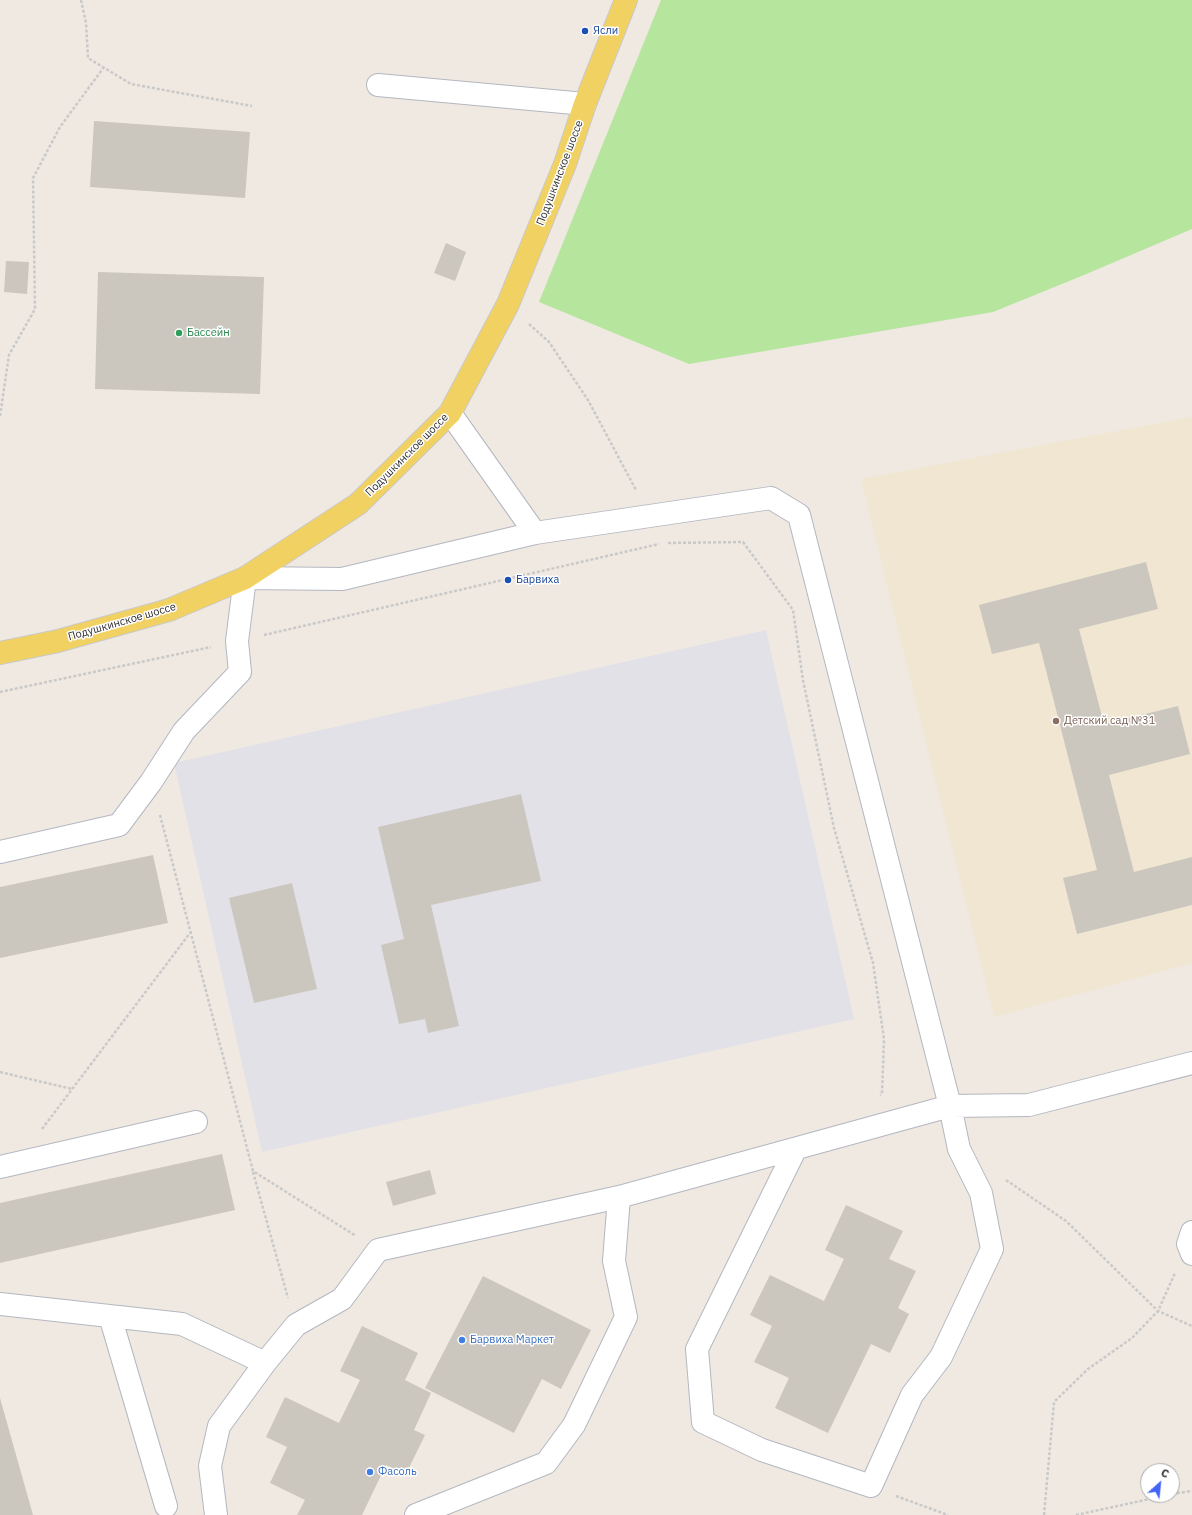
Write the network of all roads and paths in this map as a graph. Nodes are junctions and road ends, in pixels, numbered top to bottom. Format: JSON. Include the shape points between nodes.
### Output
{"nodes":[{"id":1,"x":81,"y":0,"type":"edge"},
{"id":2,"x":626,"y":0,"type":"edge"},
{"id":3,"x":104,"y":67,"type":"junction"},
{"id":4,"x":378,"y":84,"type":"dead end"},
{"id":5,"x":585,"y":104,"type":"junction"},
{"id":6,"x":252,"y":106,"type":"dead end"},
{"id":7,"x":508,"y":304,"type":"junction"},
{"id":8,"x":450,"y":413,"type":"junction"},
{"id":9,"x":0,"y":416,"type":"edge"},
{"id":10,"x":650,"y":515,"type":"junction"},
{"id":11,"x":535,"y":533,"type":"junction"},
{"id":12,"x":246,"y":578,"type":"junction"},
{"id":13,"x":237,"y":642,"type":"junction"},
{"id":14,"x":0,"y":653,"type":"edge"},
{"id":15,"x":0,"y":692,"type":"edge"},
{"id":16,"x":151,"y":782,"type":"junction"},
{"id":17,"x":0,"y":852,"type":"edge"},
{"id":18,"x":190,"y":933,"type":"junction"},
{"id":19,"x":1192,"y":1064,"type":"edge"},
{"id":20,"x":0,"y":1072,"type":"edge"},
{"id":21,"x":72,"y":1089,"type":"junction"},
{"id":22,"x":876,"y":1097,"type":"dead end"},
{"id":23,"x":950,"y":1106,"type":"junction"},
{"id":24,"x":196,"y":1122,"type":"dead end"},
{"id":25,"x":795,"y":1150,"type":"junction"},
{"id":26,"x":8,"y":1165,"type":"edge"},
{"id":27,"x":253,"y":1171,"type":"junction"},
{"id":28,"x":1003,"y":1178,"type":"dead end"},
{"id":29,"x":620,"y":1197,"type":"junction"},
{"id":30,"x":1191,"y":1244,"type":"edge"},
{"id":31,"x":378,"y":1250,"type":"junction"},
{"id":32,"x":0,"y":1304,"type":"edge"},
{"id":33,"x":1158,"y":1311,"type":"junction"},
{"id":34,"x":110,"y":1316,"type":"junction"},
{"id":35,"x":296,"y":1326,"type":"junction"},
{"id":36,"x":1192,"y":1326,"type":"edge"},
{"id":37,"x":264,"y":1363,"type":"junction"},
{"id":38,"x":871,"y":1486,"type":"junction"},
{"id":39,"x":1192,"y":1491,"type":"edge"},
{"id":40,"x":1180,"y":1493,"type":"edge"},
{"id":41,"x":1140,"y":1501,"type":"edge"},
{"id":42,"x":166,"y":1506,"type":"dead end"},
{"id":43,"x":216,"y":1515,"type":"edge"},
{"id":44,"x":416,"y":1515,"type":"edge"},
{"id":45,"x":948,"y":1515,"type":"edge"},
{"id":46,"x":1044,"y":1515,"type":"edge"},
{"id":47,"x":1076,"y":1515,"type":"edge"}],
"edges":[{"from":1,"to":3,"type":"path","via":[[86,23],[88,58]]},
{"from":2,"to":5,"type":"main road","name":"Подушкинское шоссе"},
{"from":3,"to":6,"type":"path","via":[[131,84]]},
{"from":3,"to":9,"type":"path","via":[[60,127],[34,178],[34,309],[9,355]]},
{"from":4,"to":5,"type":"street"},
{"from":5,"to":7,"type":"main road","name":"Подушкинское шоссе","via":[[565,164]]},
{"from":7,"to":8,"type":"main road","name":"Подушкинское шоссе"},
{"from":7,"to":10,"type":"path","via":[[549,342],[562,361],[588,400]]},
{"from":8,"to":11,"type":"street"},
{"from":8,"to":12,"type":"main road","name":"Подушкинское шоссе","via":[[358,504]]},
{"from":10,"to":11,"type":"street"},
{"from":10,"to":23,"type":"street","via":[[771,498],[799,515]]},
{"from":11,"to":12,"type":"street","via":[[342,579]]},
{"from":12,"to":13,"type":"street"},
{"from":12,"to":14,"type":"main road","name":"Подушкинское шоссе","via":[[169,610],[58,641]]},
{"from":13,"to":15,"type":"path"},
{"from":13,"to":16,"type":"street","via":[[240,672],[184,731]]},
{"from":13,"to":22,"type":"path","via":[[666,543],[743,542],[793,610],[803,680],[834,828],[874,963],[884,1039],[882,1094]]},
{"from":16,"to":17,"type":"street","via":[[119,825]]},
{"from":16,"to":18,"type":"path"},
{"from":18,"to":21,"type":"path"},
{"from":18,"to":27,"type":"path"},
{"from":19,"to":23,"type":"street","via":[[1029,1105]]},
{"from":20,"to":21,"type":"path"},
{"from":21,"to":26,"type":"path"},
{"from":23,"to":25,"type":"street"},
{"from":23,"to":38,"type":"street","via":[[959,1149],[981,1193],[992,1249],[940,1357],[912,1395]]},
{"from":24,"to":26,"type":"street"},
{"from":25,"to":29,"type":"street"},
{"from":25,"to":38,"type":"street","via":[[697,1349],[703,1422],[762,1450]]},
{"from":27,"to":31,"type":"path"},
{"from":27,"to":35,"type":"path"},
{"from":28,"to":33,"type":"path","via":[[1066,1221]]},
{"from":29,"to":31,"type":"street"},
{"from":29,"to":44,"type":"street","via":[[614,1260],[626,1317],[574,1425],[546,1463]]},
{"from":30,"to":33,"type":"path"},
{"from":31,"to":35,"type":"street","via":[[342,1299]]},
{"from":32,"to":34,"type":"street"},
{"from":33,"to":36,"type":"path"},
{"from":33,"to":46,"type":"path","via":[[1132,1338],[1088,1369],[1054,1402]]},
{"from":34,"to":37,"type":"street","via":[[182,1324]]},
{"from":34,"to":42,"type":"street"},
{"from":35,"to":37,"type":"street"},
{"from":37,"to":43,"type":"street","via":[[219,1426],[210,1466]]},
{"from":38,"to":45,"type":"path"},
{"from":39,"to":40,"type":"path"},
{"from":41,"to":47,"type":"path"}]}
